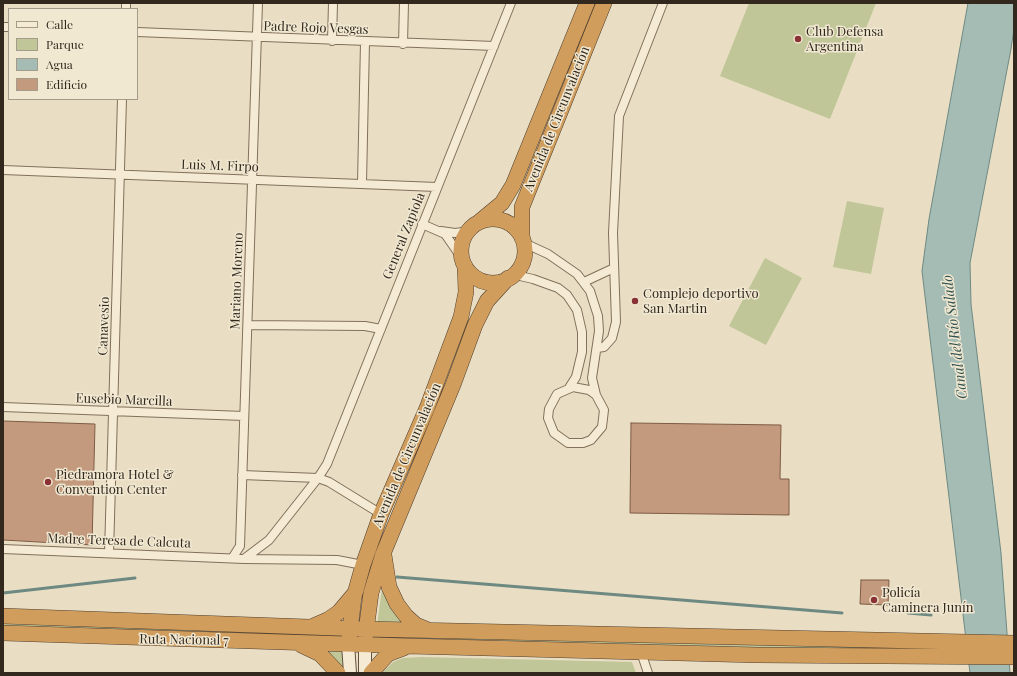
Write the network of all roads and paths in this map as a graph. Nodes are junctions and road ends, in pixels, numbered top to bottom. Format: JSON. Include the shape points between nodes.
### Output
{"nodes":[{"id":1,"x":258,"y":3,"type":"edge"},
{"id":2,"x":333,"y":3,"type":"edge"},
{"id":3,"x":404,"y":3,"type":"edge"},
{"id":4,"x":511,"y":3,"type":"edge"},
{"id":5,"x":587,"y":3,"type":"edge"},
{"id":6,"x":604,"y":3,"type":"edge"},
{"id":7,"x":663,"y":3,"type":"edge"},
{"id":8,"x":138,"y":32,"type":"edge"},
{"id":9,"x":257,"y":38,"type":"junction"},
{"id":10,"x":332,"y":41,"type":"junction"},
{"id":11,"x":365,"y":42,"type":"junction"},
{"id":12,"x":403,"y":44,"type":"junction"},
{"id":13,"x":494,"y":46,"type":"junction"},
{"id":14,"x":122,"y":100,"type":"edge"},
{"id":15,"x":3,"y":170,"type":"edge"},
{"id":16,"x":120,"y":175,"type":"junction"},
{"id":17,"x":253,"y":179,"type":"junction"},
{"id":18,"x":362,"y":183,"type":"junction"},
{"id":19,"x":437,"y":186,"type":"junction"},
{"id":20,"x":422,"y":224,"type":"junction"},
{"id":21,"x":475,"y":225,"type":"junction"},
{"id":22,"x":438,"y":230,"type":"junction"},
{"id":23,"x":523,"y":240,"type":"junction"},
{"id":24,"x":463,"y":262,"type":"junction"},
{"id":25,"x":614,"y":268,"type":"junction"},
{"id":26,"x":510,"y":277,"type":"junction"},
{"id":27,"x":584,"y":282,"type":"junction"},
{"id":28,"x":248,"y":324,"type":"junction"},
{"id":29,"x":381,"y":329,"type":"junction"},
{"id":30,"x":597,"y":348,"type":"junction"},
{"id":31,"x":569,"y":388,"type":"junction"},
{"id":32,"x":596,"y":395,"type":"junction"},
{"id":33,"x":3,"y":407,"type":"edge"},
{"id":34,"x":113,"y":412,"type":"junction"},
{"id":35,"x":244,"y":416,"type":"junction"},
{"id":36,"x":242,"y":475,"type":"junction"},
{"id":37,"x":318,"y":478,"type":"junction"},
{"id":38,"x":381,"y":514,"type":"junction"},
{"id":39,"x":3,"y":549,"type":"edge"},
{"id":40,"x":109,"y":553,"type":"junction"},
{"id":41,"x":383,"y":554,"type":"junction"},
{"id":42,"x":233,"y":557,"type":"junction"},
{"id":43,"x":244,"y":559,"type":"junction"},
{"id":44,"x":363,"y":565,"type":"junction"},
{"id":45,"x":355,"y":592,"type":"junction"},
{"id":46,"x":3,"y":616,"type":"edge"},
{"id":47,"x":311,"y":627,"type":"junction"},
{"id":48,"x":349,"y":628,"type":"junction"},
{"id":49,"x":430,"y":631,"type":"junction"},
{"id":50,"x":3,"y":633,"type":"edge"},
{"id":51,"x":365,"y":637,"type":"junction"},
{"id":52,"x":295,"y":642,"type":"junction"},
{"id":53,"x":348,"y":644,"type":"junction"},
{"id":54,"x":1014,"y":644,"type":"edge"},
{"id":55,"x":407,"y":646,"type":"junction"},
{"id":56,"x":941,"y":650,"type":"junction"},
{"id":57,"x":641,"y":652,"type":"junction"},
{"id":58,"x":1014,"y":657,"type":"edge"},
{"id":59,"x":338,"y":673,"type":"edge"},
{"id":60,"x":350,"y":673,"type":"edge"},
{"id":61,"x":365,"y":673,"type":"edge"},
{"id":62,"x":371,"y":673,"type":"edge"},
{"id":63,"x":648,"y":673,"type":"edge"}],
"edges":[{"from":1,"to":9,"type":"street","name":"Mariano Moreno"},
{"from":2,"to":10,"type":"street"},
{"from":3,"to":12,"type":"street"},
{"from":4,"to":13,"type":"street","name":"General Zapiola"},
{"from":5,"to":21,"type":"highway","name":"Avenida de Circunvalación","via":[[513,185],[502,203]]},
{"from":6,"to":23,"type":"highway","name":"Avenida de Circunvalación","via":[[522,207]]},
{"from":7,"to":25,"type":"street","via":[[619,116],[613,233]]},
{"from":8,"to":9,"type":"street","name":"Padre Rojo Vesgas"},
{"from":9,"to":10,"type":"street","name":"Padre Rojo Vesgas"},
{"from":9,"to":17,"type":"street","name":"Mariano Moreno"},
{"from":10,"to":11,"type":"street","name":"Padre Rojo Vesgas"},
{"from":11,"to":12,"type":"street","name":"Padre Rojo Vesgas"},
{"from":11,"to":18,"type":"street"},
{"from":12,"to":13,"type":"street","name":"Padre Rojo Vesgas"},
{"from":13,"to":19,"type":"street","name":"General Zapiola"},
{"from":14,"to":16,"type":"street","name":"Canavesio"},
{"from":15,"to":16,"type":"street","name":"Luis M. Firpo"},
{"from":16,"to":17,"type":"street","name":"Luis M. Firpo"},
{"from":16,"to":34,"type":"street","name":"Canavesio"},
{"from":17,"to":18,"type":"street","name":"Luis M. Firpo"},
{"from":17,"to":28,"type":"street","name":"Mariano Moreno"},
{"from":18,"to":19,"type":"street","name":"Luis M. Firpo"},
{"from":19,"to":20,"type":"street","name":"General Zapiola"},
{"from":20,"to":22,"type":"street"},
{"from":20,"to":29,"type":"street","name":"General Zapiola"},
{"from":21,"to":22,"type":"street","via":[[463,232]]},
{"from":21,"to":23,"type":"highway","via":[[490,219],[500,219],[518,230]]},
{"from":21,"to":24,"type":"highway","name":"Avenida de Circunvalación","via":[[464,236],[461,246]]},
{"from":22,"to":24,"type":"street","via":[[445,234]]},
{"from":23,"to":26,"type":"highway","name":"Avenida de Circunvalación","via":[[524,260],[519,270]]},
{"from":23,"to":27,"type":"street","via":[[565,265]]},
{"from":24,"to":26,"type":"highway","via":[[471,275],[480,280],[491,283],[501,282]]},
{"from":24,"to":38,"type":"highway","name":"Avenida de Circunvalación","via":[[466,292],[461,317],[427,408]]},
{"from":25,"to":27,"type":"street"},
{"from":25,"to":30,"type":"street","via":[[616,322],[612,338],[604,347]]},
{"from":26,"to":31,"type":"street","via":[[534,279],[558,288],[578,310],[582,352],[576,377]]},
{"from":26,"to":41,"type":"highway","name":"Avenida de Circunvalación","via":[[487,301],[475,325]]},
{"from":27,"to":30,"type":"street","via":[[590,291],[598,316]]},
{"from":28,"to":29,"type":"street","via":[[365,326]]},
{"from":28,"to":35,"type":"street","name":"Mariano Moreno"},
{"from":29,"to":37,"type":"street","name":"General Zapiola","via":[[327,464]]},
{"from":30,"to":32,"type":"street","via":[[592,378]]},
{"from":31,"to":32,"type":"street","via":[[581,387]]},
{"from":31,"to":32,"type":"street","via":[[557,394],[552,401],[548,418],[554,433],[568,442],[576,444],[591,440],[602,427],[604,410]]},
{"from":33,"to":34,"type":"street","name":"Eusebio Marcilla"},
{"from":34,"to":35,"type":"street","name":"Eusebio Marcilla"},
{"from":34,"to":40,"type":"street","name":"Canavesio"},
{"from":35,"to":36,"type":"street","name":"Mariano Moreno"},
{"from":36,"to":37,"type":"street"},
{"from":36,"to":42,"type":"street","name":"Mariano Moreno","via":[[240,546]]},
{"from":37,"to":38,"type":"street"},
{"from":37,"to":43,"type":"street","name":"General Zapiola","via":[[269,540]]},
{"from":38,"to":44,"type":"highway","name":"Avenida de Circunvalación"},
{"from":39,"to":40,"type":"street","name":"Madre Teresa de Calcuta"},
{"from":40,"to":42,"type":"street","name":"Madre Teresa de Calcuta"},
{"from":41,"to":49,"type":"highway","via":[[389,587],[397,604],[406,616]]},
{"from":41,"to":51,"type":"highway","name":"Avenida de Circunvalación","via":[[374,578]]},
{"from":42,"to":43,"type":"street","name":"Madre Teresa de Calcuta"},
{"from":43,"to":44,"type":"street","name":"Madre Teresa de Calcuta","via":[[337,560]]},
{"from":44,"to":45,"type":"highway","name":"Avenida de Circunvalación"},
{"from":45,"to":47,"type":"highway","via":[[339,612]]},
{"from":45,"to":48,"type":"highway","name":"Avenida de Circunvalación"},
{"from":46,"to":47,"type":"highway"},
{"from":47,"to":48,"type":"highway"},
{"from":48,"to":51,"type":"highway"},
{"from":48,"to":53,"type":"highway","name":"Avenida de Circunvalación"},
{"from":49,"to":51,"type":"highway"},
{"from":49,"to":56,"type":"highway"},
{"from":50,"to":52,"type":"highway","name":"Ruta Nacional 7"},
{"from":51,"to":53,"type":"highway","name":"Ruta Nacional 7"},
{"from":51,"to":55,"type":"highway"},
{"from":51,"to":61,"type":"main road"},
{"from":52,"to":53,"type":"highway","name":"Ruta Nacional 7"},
{"from":52,"to":59,"type":"highway","via":[[320,654]]},
{"from":53,"to":60,"type":"main road"},
{"from":54,"to":56,"type":"highway"},
{"from":55,"to":57,"type":"highway"},
{"from":55,"to":62,"type":"highway","via":[[388,654]]},
{"from":56,"to":57,"type":"highway"},
{"from":56,"to":58,"type":"highway"},
{"from":57,"to":63,"type":"street"}]}
